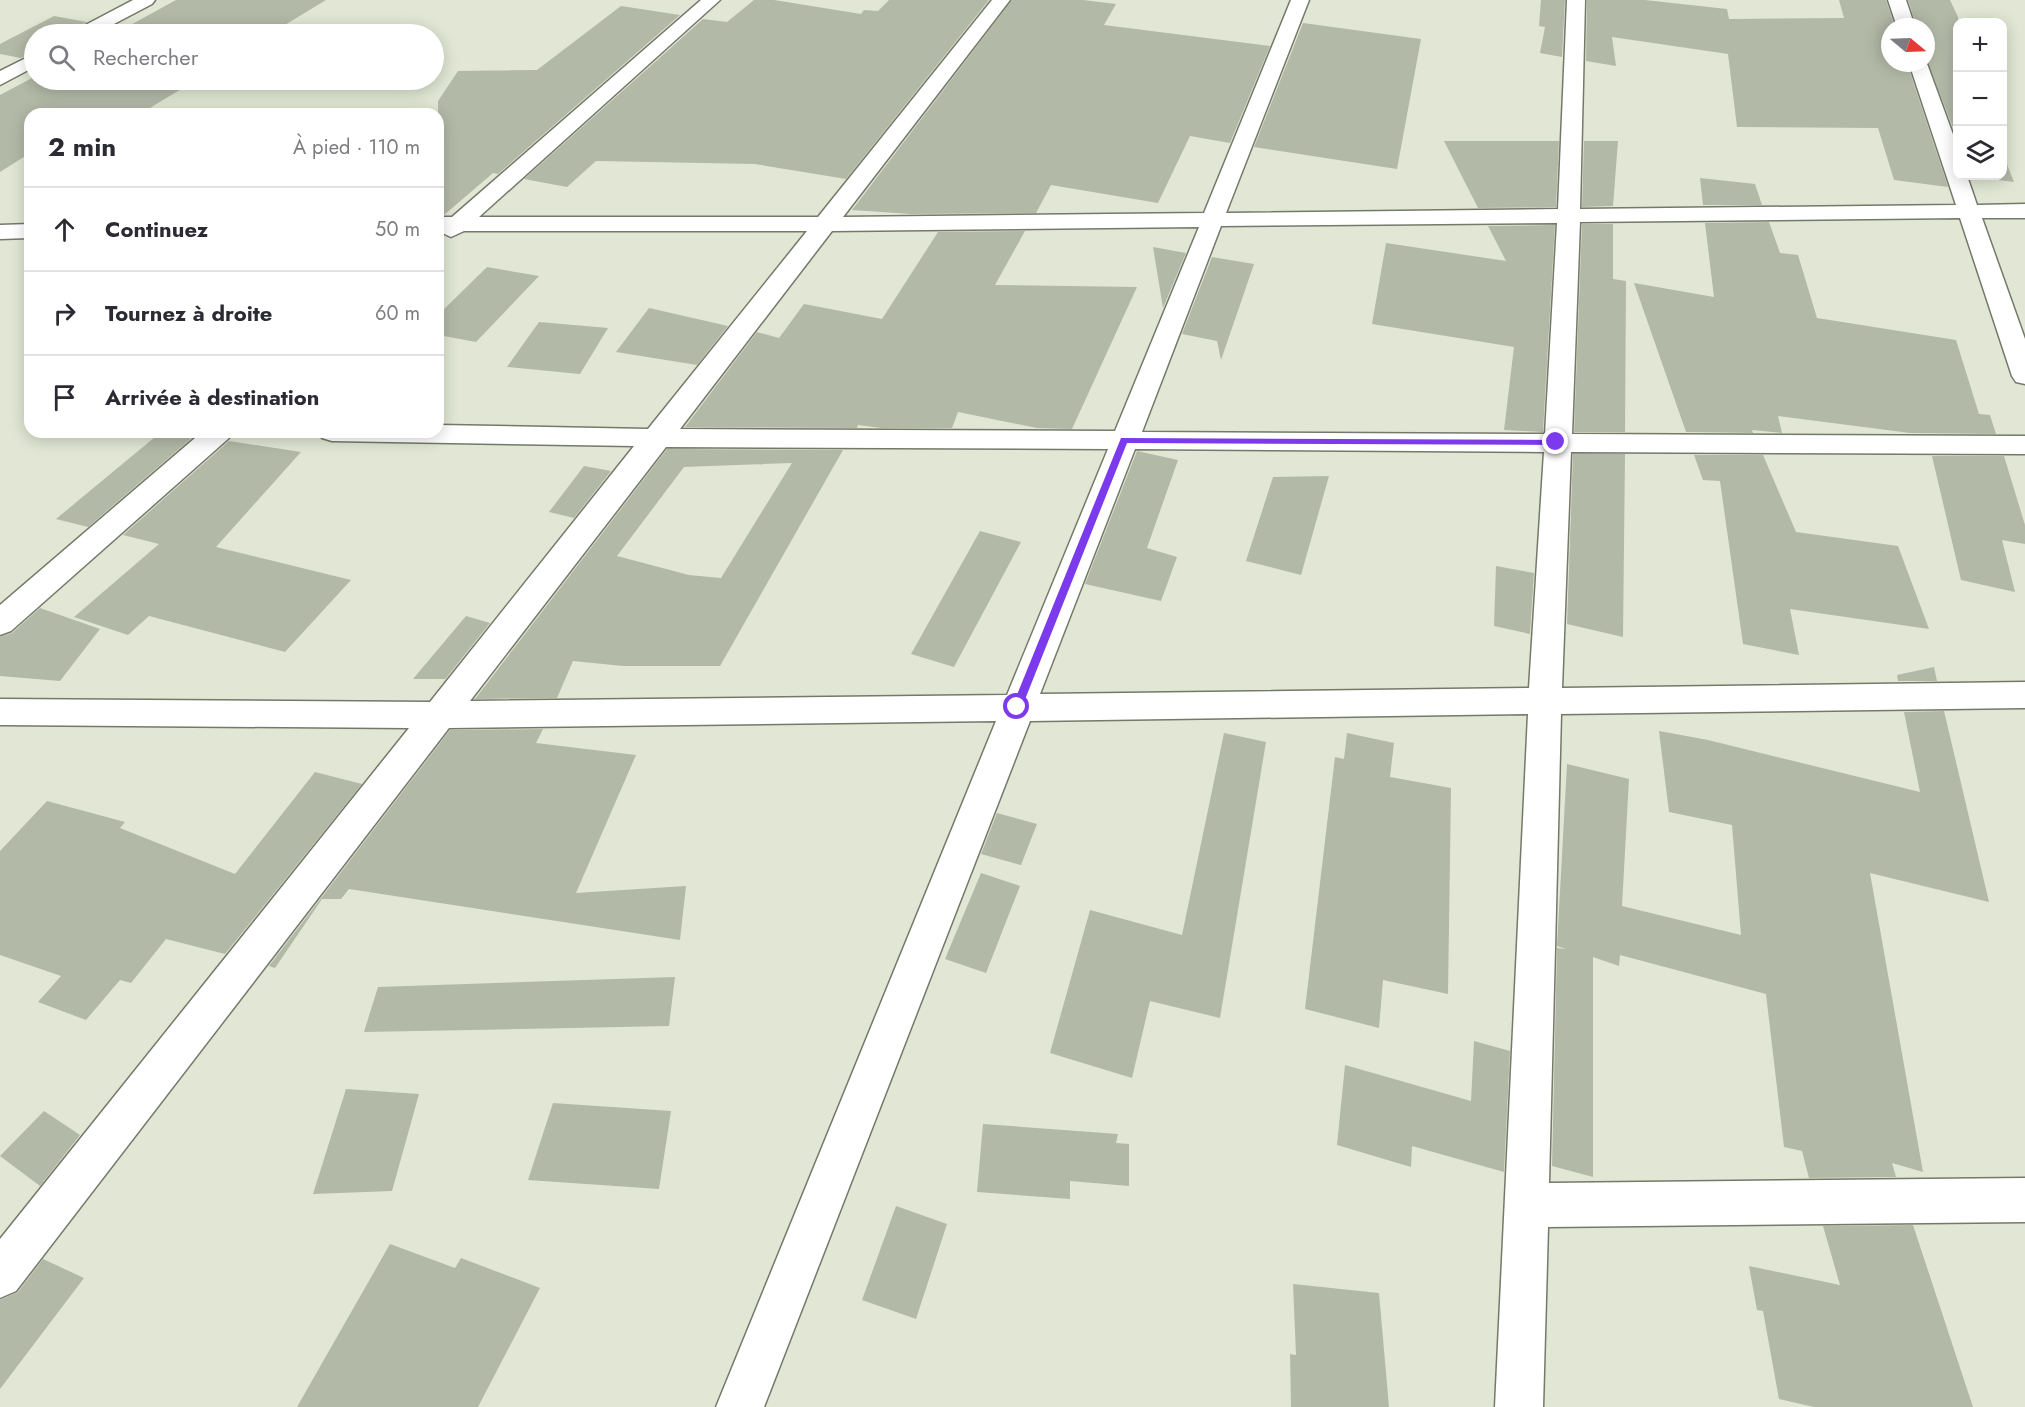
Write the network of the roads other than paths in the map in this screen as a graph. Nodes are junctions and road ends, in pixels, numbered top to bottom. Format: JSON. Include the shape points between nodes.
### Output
{"nodes":[{"id":1,"x":146,"y":0,"type":"edge"},
{"id":2,"x":711,"y":0,"type":"edge"},
{"id":3,"x":1001,"y":0,"type":"edge"},
{"id":4,"x":1300,"y":0,"type":"edge"},
{"id":5,"x":1576,"y":0,"type":"edge"},
{"id":6,"x":1897,"y":0,"type":"edge"},
{"id":7,"x":1903,"y":18,"type":"edge"},
{"id":8,"x":101,"y":24,"type":"edge"},
{"id":9,"x":24,"y":66,"type":"edge"},
{"id":10,"x":1921,"y":72,"type":"edge"},
{"id":11,"x":0,"y":79,"type":"edge"},
{"id":12,"x":2025,"y":211,"type":"edge"},
{"id":13,"x":1968,"y":212,"type":"junction"},
{"id":14,"x":1569,"y":216,"type":"junction"},
{"id":15,"x":1213,"y":220,"type":"junction"},
{"id":16,"x":448,"y":224,"type":"edge"},
{"id":17,"x":825,"y":225,"type":"junction"},
{"id":18,"x":24,"y":231,"type":"edge"},
{"id":19,"x":0,"y":232,"type":"edge"},
{"id":20,"x":2025,"y":376,"type":"edge"},
{"id":21,"x":444,"y":434,"type":"edge"},
{"id":22,"x":212,"y":438,"type":"edge"},
{"id":23,"x":657,"y":438,"type":"junction"},
{"id":24,"x":1124,"y":440,"type":"junction"},
{"id":25,"x":1556,"y":442,"type":"junction"},
{"id":26,"x":2025,"y":445,"type":"edge"},
{"id":27,"x":0,"y":623,"type":"edge"},
{"id":28,"x":2025,"y":694,"type":"edge"},
{"id":29,"x":1545,"y":700,"type":"junction"},
{"id":30,"x":1017,"y":707,"type":"junction"},
{"id":31,"x":0,"y":712,"type":"edge"},
{"id":32,"x":440,"y":715,"type":"junction"},
{"id":33,"x":2025,"y":1200,"type":"edge"},
{"id":34,"x":1527,"y":1205,"type":"junction"},
{"id":35,"x":0,"y":1275,"type":"edge"},
{"id":36,"x":740,"y":1407,"type":"edge"},
{"id":37,"x":1519,"y":1407,"type":"edge"}],
"edges":[{"from":1,"to":8,"type":"street"},
{"from":2,"to":16,"type":"street"},
{"from":3,"to":17,"type":"street"},
{"from":4,"to":15,"type":"street"},
{"from":5,"to":14,"type":"street"},
{"from":6,"to":7,"type":"street"},
{"from":9,"to":11,"type":"street"},
{"from":10,"to":13,"type":"street"},
{"from":12,"to":13,"type":"street"},
{"from":13,"to":14,"type":"street"},
{"from":13,"to":20,"type":"street"},
{"from":14,"to":15,"type":"street"},
{"from":14,"to":25,"type":"street"},
{"from":15,"to":17,"type":"street"},
{"from":15,"to":24,"type":"street"},
{"from":16,"to":17,"type":"street"},
{"from":17,"to":23,"type":"street"},
{"from":18,"to":19,"type":"street"},
{"from":21,"to":23,"type":"street"},
{"from":22,"to":27,"type":"street"},
{"from":23,"to":24,"type":"street"},
{"from":23,"to":32,"type":"street"},
{"from":24,"to":25,"type":"street"},
{"from":24,"to":30,"type":"street"},
{"from":25,"to":26,"type":"street"},
{"from":25,"to":29,"type":"street"},
{"from":28,"to":29,"type":"street"},
{"from":29,"to":30,"type":"street"},
{"from":29,"to":34,"type":"street"},
{"from":30,"to":32,"type":"street"},
{"from":30,"to":36,"type":"street"},
{"from":31,"to":32,"type":"street"},
{"from":32,"to":35,"type":"street"},
{"from":33,"to":34,"type":"street"},
{"from":34,"to":37,"type":"street"}]}
